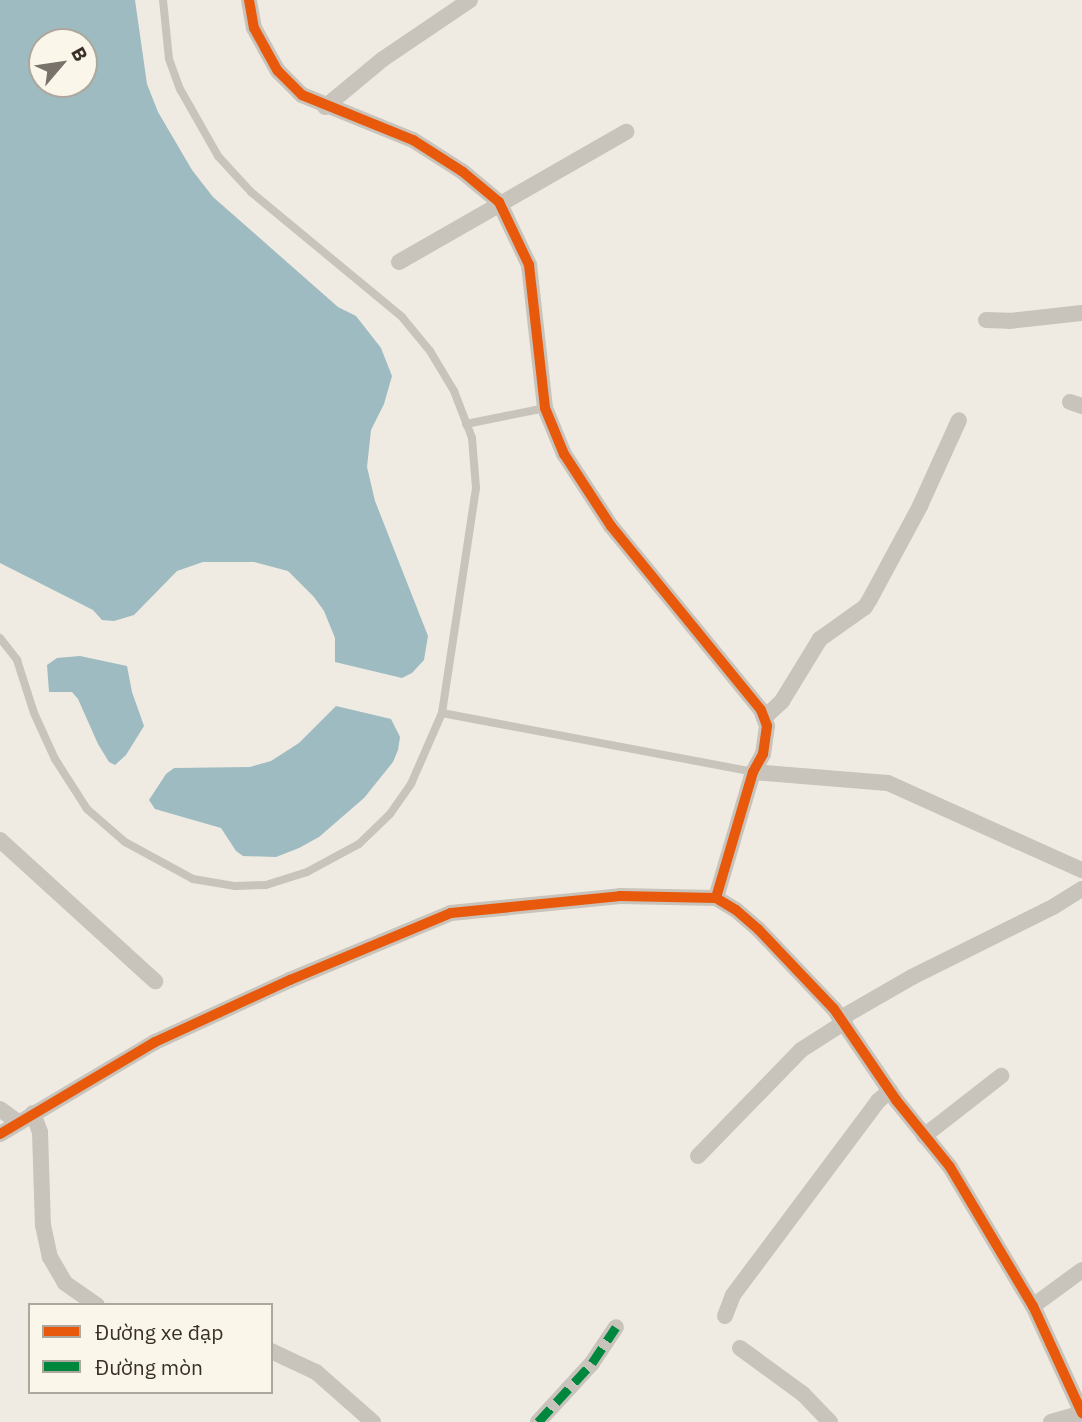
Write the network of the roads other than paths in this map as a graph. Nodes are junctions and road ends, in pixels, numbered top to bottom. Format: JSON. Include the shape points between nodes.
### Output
{"nodes":[{"id":1,"x":163,"y":0,"type":"edge"},
{"id":2,"x":249,"y":0,"type":"edge"},
{"id":3,"x":470,"y":0,"type":"edge"},
{"id":4,"x":325,"y":107,"type":"junction"},
{"id":5,"x":626,"y":132,"type":"dead end"},
{"id":6,"x":499,"y":202,"type":"junction"},
{"id":7,"x":399,"y":262,"type":"dead end"},
{"id":8,"x":1082,"y":313,"type":"edge"},
{"id":9,"x":986,"y":320,"type":"dead end"},
{"id":10,"x":545,"y":408,"type":"junction"},
{"id":11,"x":959,"y":420,"type":"dead end"},
{"id":12,"x":466,"y":424,"type":"junction"},
{"id":13,"x":0,"y":638,"type":"edge"},
{"id":14,"x":442,"y":713,"type":"junction"},
{"id":15,"x":764,"y":718,"type":"junction"},
{"id":16,"x":753,"y":772,"type":"junction"},
{"id":17,"x":0,"y":840,"type":"edge"},
{"id":18,"x":1082,"y":870,"type":"edge"},
{"id":19,"x":1082,"y":890,"type":"edge"},
{"id":20,"x":716,"y":898,"type":"junction"},
{"id":21,"x":155,"y":981,"type":"dead end"},
{"id":22,"x":843,"y":1020,"type":"junction"},
{"id":23,"x":1001,"y":1076,"type":"dead end"},
{"id":24,"x":890,"y":1091,"type":"junction"},
{"id":25,"x":0,"y":1109,"type":"edge"},
{"id":26,"x":33,"y":1113,"type":"junction"},
{"id":27,"x":19,"y":1122,"type":"junction"},
{"id":28,"x":0,"y":1134,"type":"edge"},
{"id":29,"x":924,"y":1136,"type":"junction"},
{"id":30,"x":698,"y":1156,"type":"dead end"},
{"id":31,"x":1082,"y":1270,"type":"edge"},
{"id":32,"x":94,"y":1303,"type":"edge"},
{"id":33,"x":1033,"y":1306,"type":"junction"},
{"id":34,"x":724,"y":1316,"type":"dead end"},
{"id":35,"x":617,"y":1327,"type":"dead end"},
{"id":36,"x":740,"y":1348,"type":"dead end"},
{"id":37,"x":273,"y":1352,"type":"edge"},
{"id":38,"x":1082,"y":1413,"type":"edge"},
{"id":39,"x":373,"y":1422,"type":"edge"},
{"id":40,"x":538,"y":1422,"type":"edge"},
{"id":41,"x":830,"y":1422,"type":"edge"},
{"id":42,"x":1051,"y":1422,"type":"edge"}],
"edges":[{"from":1,"to":12,"type":"lane","via":[[169,59],[180,89],[218,156],[270,208],[402,317],[454,391]]},
{"from":2,"to":4,"type":"street","via":[[254,28],[278,71],[302,95]]},
{"from":3,"to":4,"type":"street","via":[[383,59]]},
{"from":4,"to":6,"type":"street","via":[[413,140]]},
{"from":5,"to":6,"type":"street"},
{"from":6,"to":7,"type":"street"},
{"from":6,"to":10,"type":"street","via":[[529,265]]},
{"from":8,"to":9,"type":"street"},
{"from":10,"to":12,"type":"lane"},
{"from":10,"to":15,"type":"street","via":[[564,454],[595,504]]},
{"from":11,"to":15,"type":"street","via":[[920,506],[865,607],[820,639],[782,701]]},
{"from":12,"to":14,"type":"lane","via":[[476,488]]},
{"from":13,"to":14,"type":"lane","via":[[17,660],[55,759],[87,808],[125,842],[193,879],[214,883],[266,885],[307,872],[359,844],[390,814],[411,784]]},
{"from":14,"to":16,"type":"lane"},
{"from":15,"to":16,"type":"street","via":[[767,741]]},
{"from":16,"to":18,"type":"street","via":[[888,783]]},
{"from":16,"to":20,"type":"street"},
{"from":17,"to":21,"type":"street"},
{"from":19,"to":22,"type":"street","via":[[912,977]]},
{"from":20,"to":22,"type":"street","via":[[758,929]]},
{"from":20,"to":26,"type":"street","via":[[620,896],[452,913],[155,1042]]},
{"from":22,"to":24,"type":"street"},
{"from":22,"to":30,"type":"street","via":[[801,1050]]},
{"from":23,"to":29,"type":"street"},
{"from":24,"to":29,"type":"street"},
{"from":24,"to":34,"type":"street","via":[[870,1111],[733,1295]]},
{"from":25,"to":27,"type":"street"},
{"from":26,"to":27,"type":"street"},
{"from":26,"to":32,"type":"street","via":[[40,1132],[43,1226],[50,1257],[65,1283]]},
{"from":27,"to":28,"type":"street"},
{"from":29,"to":33,"type":"street","via":[[962,1186]]},
{"from":31,"to":33,"type":"street"},
{"from":33,"to":38,"type":"street"},
{"from":35,"to":40,"type":"street","via":[[592,1363]]},
{"from":36,"to":41,"type":"street","via":[[803,1394]]},
{"from":37,"to":39,"type":"street","via":[[316,1372]]},
{"from":38,"to":42,"type":"street"}]}
